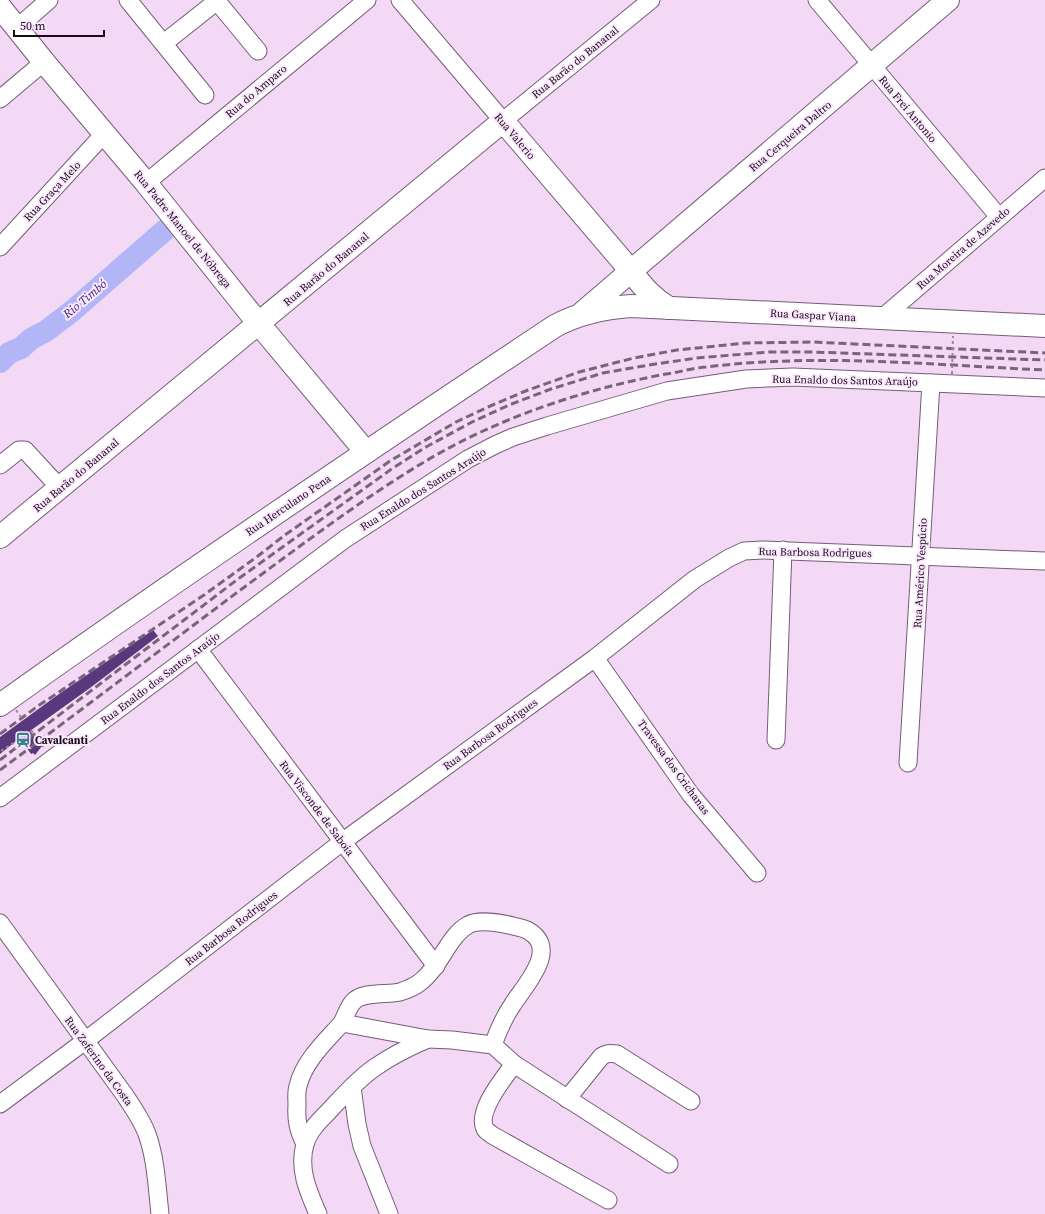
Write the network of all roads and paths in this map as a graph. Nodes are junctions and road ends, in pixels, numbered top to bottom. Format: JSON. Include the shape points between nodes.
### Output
{"nodes":[{"id":1,"x":50,"y":0,"type":"edge"},
{"id":2,"x":128,"y":0,"type":"edge"},
{"id":3,"x":216,"y":0,"type":"edge"},
{"id":4,"x":367,"y":0,"type":"edge"},
{"id":5,"x":400,"y":0,"type":"edge"},
{"id":6,"x":652,"y":0,"type":"edge"},
{"id":7,"x":817,"y":0,"type":"edge"},
{"id":8,"x":948,"y":0,"type":"edge"},
{"id":9,"x":0,"y":7,"type":"edge"},
{"id":10,"x":17,"y":28,"type":"junction"},
{"id":11,"x":164,"y":43,"type":"junction"},
{"id":12,"x":258,"y":51,"type":"dead end"},
{"id":13,"x":44,"y":62,"type":"junction"},
{"id":14,"x":872,"y":66,"type":"junction"},
{"id":15,"x":205,"y":95,"type":"dead end"},
{"id":16,"x":0,"y":99,"type":"edge"},
{"id":17,"x":503,"y":122,"type":"junction"},
{"id":18,"x":104,"y":134,"type":"junction"},
{"id":19,"x":1045,"y":178,"type":"edge"},
{"id":20,"x":146,"y":183,"type":"junction"},
{"id":21,"x":999,"y":217,"type":"junction"},
{"id":22,"x":0,"y":247,"type":"edge"},
{"id":23,"x":631,"y":271,"type":"junction"},
{"id":24,"x":669,"y":308,"type":"junction"},
{"id":25,"x":581,"y":314,"type":"junction"},
{"id":26,"x":882,"y":318,"type":"junction"},
{"id":27,"x":259,"y":324,"type":"junction"},
{"id":28,"x":1045,"y":326,"type":"edge"},
{"id":29,"x":953,"y":336,"type":"dead end"},
{"id":30,"x":952,"y":374,"type":"dead end"},
{"id":31,"x":931,"y":383,"type":"junction"},
{"id":32,"x":1045,"y":388,"type":"edge"},
{"id":33,"x":366,"y":452,"type":"junction"},
{"id":34,"x":0,"y":465,"type":"edge"},
{"id":35,"x":60,"y":488,"type":"junction"},
{"id":36,"x":0,"y":538,"type":"edge"},
{"id":37,"x":783,"y":550,"type":"junction"},
{"id":38,"x":921,"y":555,"type":"junction"},
{"id":39,"x":1045,"y":560,"type":"edge"},
{"id":40,"x":198,"y":649,"type":"junction"},
{"id":41,"x":595,"y":658,"type":"junction"},
{"id":42,"x":8,"y":708,"type":"edge"},
{"id":43,"x":23,"y":720,"type":"dead end"},
{"id":44,"x":776,"y":740,"type":"dead end"},
{"id":45,"x":44,"y":748,"type":"dead end"},
{"id":46,"x":1,"y":751,"type":"edge"},
{"id":47,"x":908,"y":763,"type":"dead end"},
{"id":48,"x":0,"y":798,"type":"edge"},
{"id":49,"x":342,"y":842,"type":"junction"},
{"id":50,"x":757,"y":873,"type":"dead end"},
{"id":51,"x":0,"y":924,"type":"edge"},
{"id":52,"x":436,"y":966,"type":"junction"},
{"id":53,"x":342,"y":1023,"type":"junction"},
{"id":54,"x":428,"y":1039,"type":"junction"},
{"id":55,"x":85,"y":1041,"type":"junction"},
{"id":56,"x":493,"y":1045,"type":"junction"},
{"id":57,"x":514,"y":1064,"type":"junction"},
{"id":58,"x":352,"y":1086,"type":"junction"},
{"id":59,"x":567,"y":1099,"type":"junction"},
{"id":60,"x":691,"y":1101,"type":"dead end"},
{"id":61,"x":0,"y":1104,"type":"edge"},
{"id":62,"x":305,"y":1144,"type":"junction"},
{"id":63,"x":669,"y":1164,"type":"dead end"},
{"id":64,"x":608,"y":1200,"type":"dead end"},
{"id":65,"x":160,"y":1214,"type":"edge"},
{"id":66,"x":318,"y":1214,"type":"edge"},
{"id":67,"x":389,"y":1214,"type":"edge"}],
"edges":[{"from":1,"to":10,"type":"street"},
{"from":2,"to":11,"type":"street"},
{"from":3,"to":11,"type":"street"},
{"from":3,"to":12,"type":"street"},
{"from":4,"to":20,"type":"street","name":"Rua do Amparo"},
{"from":5,"to":17,"type":"street","name":"Rua Valerio"},
{"from":6,"to":17,"type":"street","name":"Rua Barão do Bananal"},
{"from":7,"to":14,"type":"street","name":"Rua Frei Antonio"},
{"from":8,"to":14,"type":"main road","name":"Rua Cerqueira Daltro"},
{"from":9,"to":10,"type":"main road","name":"Rua Padre Manoel de Nóbrega"},
{"from":10,"to":13,"type":"main road","name":"Rua Padre Manoel de Nóbrega"},
{"from":11,"to":15,"type":"street"},
{"from":13,"to":16,"type":"street"},
{"from":13,"to":18,"type":"main road","name":"Rua Padre Manoel de Nóbrega"},
{"from":14,"to":21,"type":"street","name":"Rua Frei Antonio"},
{"from":14,"to":23,"type":"main road","name":"Rua Cerqueira Daltro"},
{"from":17,"to":23,"type":"main road","name":"Rua Valerio"},
{"from":17,"to":27,"type":"main road","name":"Rua Barão do Bananal"},
{"from":18,"to":20,"type":"main road","name":"Rua Padre Manoel de Nóbrega"},
{"from":18,"to":22,"type":"street","name":"Rua Graça Melo"},
{"from":19,"to":21,"type":"street","name":"Rua Moreira de Azevedo"},
{"from":20,"to":27,"type":"main road","name":"Rua Padre Manoel de Nóbrega"},
{"from":21,"to":26,"type":"street","name":"Rua Moreira de Azevedo"},
{"from":23,"to":24,"type":"main road","via":[[652,297]]},
{"from":23,"to":25,"type":"main road","name":"Rua Cerqueira Daltro"},
{"from":24,"to":25,"type":"main road","name":"Rua Gaspar Viana","via":[[626,306]]},
{"from":24,"to":26,"type":"main road","name":"Rua Gaspar Viana"},
{"from":25,"to":33,"type":"main road","name":"Rua Herculano Pena","via":[[555,326]]},
{"from":26,"to":28,"type":"main road","name":"Rua Gaspar Viana"},
{"from":27,"to":33,"type":"main road","name":"Rua Padre Manoel de Nóbrega"},
{"from":27,"to":35,"type":"main road","name":"Rua Barão do Bananal"},
{"from":29,"to":30,"type":"path","bridge":true},
{"from":31,"to":32,"type":"street","name":"Rua Enaldo dos Santos Araújo"},
{"from":31,"to":38,"type":"street","name":"Rua Américo Vespúcio"},
{"from":31,"to":40,"type":"street","name":"Rua Enaldo dos Santos Araújo","via":[[793,377],[746,379],[667,391],[513,437],[468,459],[345,539]]},
{"from":33,"to":42,"type":"main road","name":"Rua Herculano Pena","via":[[103,631]]},
{"from":34,"to":35,"type":"street","via":[[19,450],[25,450]]},
{"from":35,"to":36,"type":"main road","name":"Rua Barão do Bananal"},
{"from":37,"to":38,"type":"street","name":"Rua Barbosa Rodrigues"},
{"from":37,"to":41,"type":"street","name":"Rua Barbosa Rodrigues","via":[[744,552],[729,558],[695,579]]},
{"from":37,"to":44,"type":"street"},
{"from":38,"to":39,"type":"street","name":"Rua Barbosa Rodrigues"},
{"from":38,"to":47,"type":"street","name":"Rua Américo Vespúcio"},
{"from":40,"to":48,"type":"street","name":"Rua Enaldo dos Santos Araújo"},
{"from":40,"to":49,"type":"street","name":"Rua Visconde de Saboia"},
{"from":41,"to":49,"type":"street","name":"Rua Barbosa Rodrigues"},
{"from":41,"to":50,"type":"street","name":"Travessa dos Crichanas","via":[[691,795]]},
{"from":42,"to":43,"type":"path","bridge":true},
{"from":45,"to":46,"type":"path","bridge":true,"via":[[31,731]]},
{"from":49,"to":52,"type":"street","name":"Rua Visconde de Saboia"},
{"from":49,"to":55,"type":"street","name":"Rua Barbosa Rodrigues"},
{"from":51,"to":55,"type":"street","name":"Rua Zeferino da Costa"},
{"from":52,"to":53,"type":"street","via":[[416,985],[400,992],[367,995],[353,1001]]},
{"from":52,"to":56,"type":"street","via":[[461,930],[469,924],[504,924],[527,930],[538,939],[541,948],[540,963],[502,1023]]},
{"from":53,"to":54,"type":"street"},
{"from":53,"to":62,"type":"street","via":[[308,1062],[297,1088],[298,1127]]},
{"from":54,"to":56,"type":"street"},
{"from":54,"to":58,"type":"street","via":[[380,1064]]},
{"from":55,"to":61,"type":"street","name":"Rua Barbosa Rodrigues"},
{"from":55,"to":65,"type":"street","name":"Rua Zeferino da Costa","via":[[124,1094],[147,1132]]},
{"from":56,"to":57,"type":"street"},
{"from":57,"to":59,"type":"street"},
{"from":57,"to":64,"type":"street","via":[[484,1111],[485,1130]]},
{"from":58,"to":62,"type":"street","via":[[310,1133]]},
{"from":58,"to":67,"type":"street","via":[[362,1146]]},
{"from":59,"to":60,"type":"street","via":[[601,1057],[611,1053],[617,1054]]},
{"from":59,"to":63,"type":"street"},
{"from":62,"to":66,"type":"street","via":[[303,1175]]}]}
